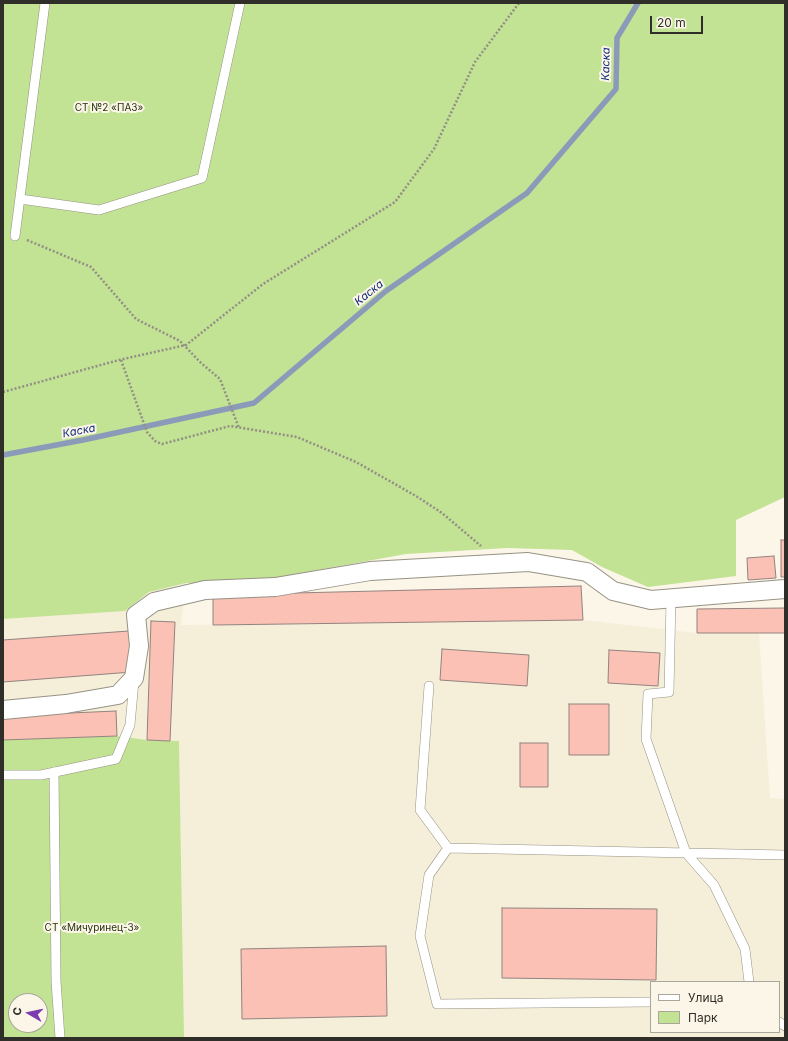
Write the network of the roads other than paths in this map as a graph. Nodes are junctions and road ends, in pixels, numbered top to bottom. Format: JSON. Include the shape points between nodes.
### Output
{"nodes":[{"id":1,"x":45,"y":3,"type":"edge"},
{"id":2,"x":240,"y":3,"type":"edge"},
{"id":3,"x":20,"y":199,"type":"junction"},
{"id":4,"x":15,"y":236,"type":"road end"},
{"id":5,"x":785,"y":589,"type":"edge"},
{"id":6,"x":671,"y":598,"type":"junction"},
{"id":7,"x":134,"y":678,"type":"junction"},
{"id":8,"x":429,"y":686,"type":"dead end"},
{"id":9,"x":3,"y":710,"type":"edge"},
{"id":10,"x":54,"y":772,"type":"junction"},
{"id":11,"x":3,"y":775,"type":"edge"},
{"id":12,"x":448,"y":848,"type":"junction"},
{"id":13,"x":686,"y":853,"type":"junction"},
{"id":14,"x":785,"y":855,"type":"edge"},
{"id":15,"x":749,"y":981,"type":"edge"},
{"id":16,"x":650,"y":1002,"type":"edge"},
{"id":17,"x":60,"y":1038,"type":"edge"}],
"edges":[{"from":1,"to":3,"type":"lane"},
{"from":2,"to":3,"type":"lane","via":[[202,178],[99,210]]},
{"from":3,"to":4,"type":"lane"},
{"from":5,"to":6,"type":"street"},
{"from":6,"to":7,"type":"street","via":[[651,600],[613,591],[587,572],[528,562],[370,571],[275,587],[205,590],[154,602],[136,615],[139,646]]},
{"from":6,"to":13,"type":"lane","via":[[668,692],[648,694],[646,739]]},
{"from":7,"to":9,"type":"street","via":[[118,695],[66,704]]},
{"from":7,"to":10,"type":"lane","via":[[130,725],[116,759]]},
{"from":8,"to":12,"type":"lane","via":[[420,810]]},
{"from":10,"to":11,"type":"lane","via":[[40,775]]},
{"from":10,"to":17,"type":"lane","via":[[56,981]]},
{"from":12,"to":13,"type":"lane"},
{"from":12,"to":16,"type":"lane","via":[[429,875],[420,936],[437,1004]]},
{"from":13,"to":14,"type":"lane"},
{"from":13,"to":15,"type":"lane","via":[[714,885],[745,949]]}]}
